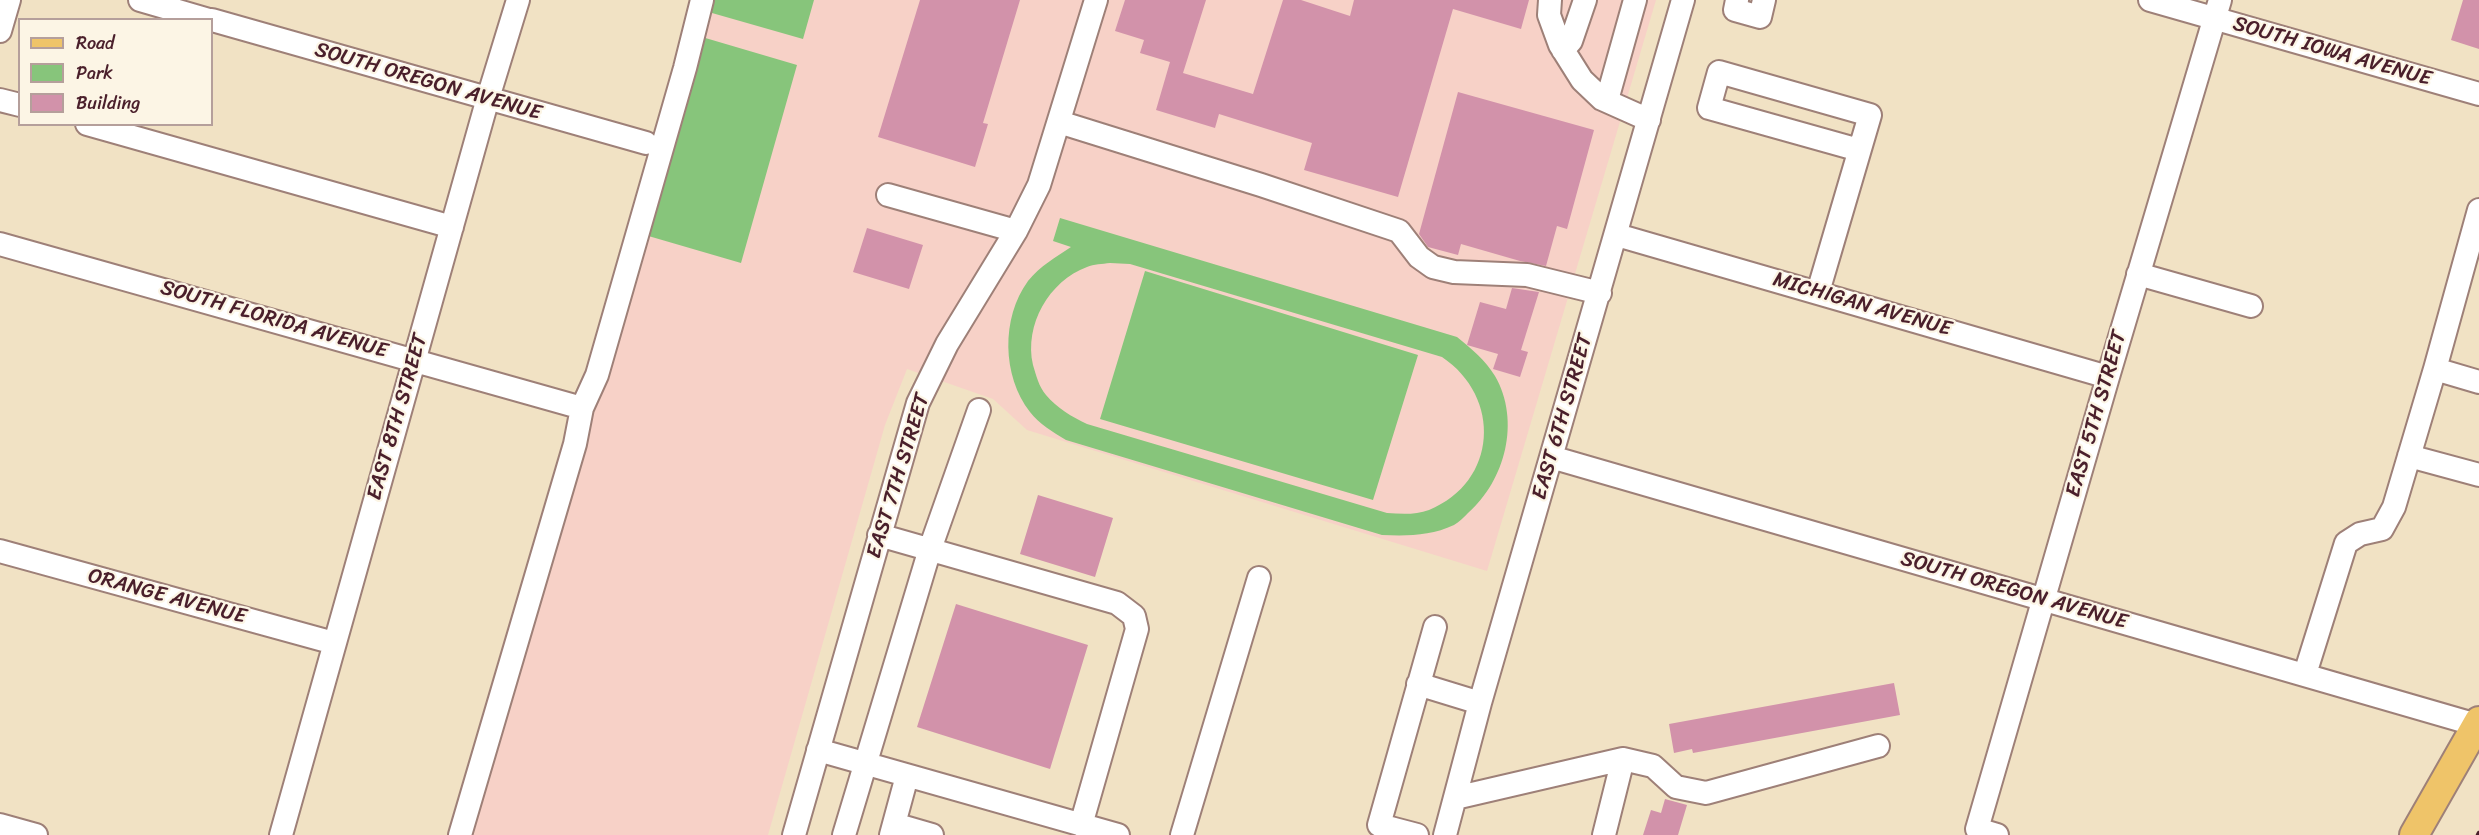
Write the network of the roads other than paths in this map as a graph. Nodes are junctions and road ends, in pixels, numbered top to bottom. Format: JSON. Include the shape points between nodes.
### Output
{"nodes":[{"id":1,"x":9,"y":0,"type":"edge"},
{"id":2,"x":140,"y":0,"type":"edge"},
{"id":3,"x":518,"y":0,"type":"edge"},
{"id":4,"x":702,"y":0,"type":"edge"},
{"id":5,"x":1096,"y":0,"type":"edge"},
{"id":6,"x":1550,"y":0,"type":"edge"},
{"id":7,"x":1585,"y":0,"type":"edge"},
{"id":8,"x":1635,"y":0,"type":"edge"},
{"id":9,"x":1683,"y":0,"type":"edge"},
{"id":10,"x":1737,"y":0,"type":"edge"},
{"id":11,"x":1764,"y":0,"type":"edge"},
{"id":12,"x":2150,"y":0,"type":"edge"},
{"id":13,"x":2217,"y":9,"type":"edge"},
{"id":14,"x":203,"y":18,"type":"edge"},
{"id":15,"x":213,"y":21,"type":"edge"},
{"id":16,"x":0,"y":31,"type":"edge"},
{"id":17,"x":1563,"y":50,"type":"junction"},
{"id":18,"x":2479,"y":94,"type":"edge"},
{"id":19,"x":488,"y":98,"type":"junction"},
{"id":20,"x":0,"y":100,"type":"edge"},
{"id":21,"x":1606,"y":100,"type":"junction"},
{"id":22,"x":18,"y":104,"type":"edge"},
{"id":23,"x":1649,"y":120,"type":"junction"},
{"id":24,"x":1059,"y":122,"type":"junction"},
{"id":25,"x":94,"y":126,"type":"edge"},
{"id":26,"x":645,"y":142,"type":"dead end"},
{"id":27,"x":1859,"y":150,"type":"junction"},
{"id":28,"x":888,"y":195,"type":"dead end"},
{"id":29,"x":2479,"y":210,"type":"edge"},
{"id":30,"x":452,"y":227,"type":"junction"},
{"id":31,"x":1016,"y":231,"type":"junction"},
{"id":32,"x":1617,"y":235,"type":"junction"},
{"id":33,"x":0,"y":244,"type":"edge"},
{"id":34,"x":2138,"y":274,"type":"junction"},
{"id":35,"x":1818,"y":292,"type":"junction"},
{"id":36,"x":1600,"y":293,"type":"junction"},
{"id":37,"x":2251,"y":306,"type":"dead end"},
{"id":38,"x":414,"y":359,"type":"junction"},
{"id":39,"x":2435,"y":369,"type":"junction"},
{"id":40,"x":2108,"y":377,"type":"junction"},
{"id":41,"x":2479,"y":382,"type":"edge"},
{"id":42,"x":582,"y":408,"type":"junction"},
{"id":43,"x":979,"y":410,"type":"dead end"},
{"id":44,"x":2409,"y":456,"type":"junction"},
{"id":45,"x":1551,"y":457,"type":"junction"},
{"id":46,"x":2479,"y":475,"type":"edge"},
{"id":47,"x":879,"y":535,"type":"junction"},
{"id":48,"x":930,"y":549,"type":"junction"},
{"id":49,"x":0,"y":551,"type":"edge"},
{"id":50,"x":1259,"y":578,"type":"dead end"},
{"id":51,"x":2044,"y":600,"type":"junction"},
{"id":52,"x":1435,"y":627,"type":"dead end"},
{"id":53,"x":334,"y":643,"type":"junction"},
{"id":54,"x":2305,"y":674,"type":"junction"},
{"id":55,"x":1418,"y":684,"type":"junction"},
{"id":56,"x":1480,"y":703,"type":"junction"},
{"id":57,"x":2478,"y":723,"type":"edge"},
{"id":58,"x":1878,"y":746,"type":"dead end"},
{"id":59,"x":818,"y":750,"type":"junction"},
{"id":60,"x":1623,"y":759,"type":"junction"},
{"id":61,"x":865,"y":764,"type":"junction"},
{"id":62,"x":907,"y":776,"type":"junction"},
{"id":63,"x":1455,"y":798,"type":"junction"},
{"id":64,"x":0,"y":825,"type":"edge"},
{"id":65,"x":1081,"y":825,"type":"junction"},
{"id":66,"x":892,"y":829,"type":"edge"},
{"id":67,"x":1987,"y":832,"type":"edge"},
{"id":68,"x":36,"y":835,"type":"edge"},
{"id":69,"x":281,"y":835,"type":"edge"},
{"id":70,"x":459,"y":835,"type":"edge"},
{"id":71,"x":794,"y":835,"type":"edge"},
{"id":72,"x":844,"y":835,"type":"edge"},
{"id":73,"x":932,"y":835,"type":"edge"},
{"id":74,"x":1118,"y":835,"type":"edge"},
{"id":75,"x":1182,"y":835,"type":"edge"},
{"id":76,"x":1417,"y":835,"type":"edge"},
{"id":77,"x":1445,"y":835,"type":"edge"},
{"id":78,"x":1604,"y":835,"type":"edge"},
{"id":79,"x":2414,"y":835,"type":"edge"}],
"edges":[{"from":1,"to":16,"type":"street"},
{"from":2,"to":14,"type":"street","name":"SOUTH OREGON AVENUE"},
{"from":3,"to":19,"type":"street","name":"EAST 8TH STREET"},
{"from":4,"to":42,"type":"street","via":[[597,375]]},
{"from":5,"to":24,"type":"street","name":"EAST 7TH STREET"},
{"from":6,"to":17,"type":"street","via":[[1549,15]]},
{"from":7,"to":17,"type":"street","via":[[1571,41]]},
{"from":8,"to":21,"type":"street"},
{"from":9,"to":23,"type":"street","name":"EAST 6TH STREET"},
{"from":10,"to":11,"type":"street","via":[[1734,10],[1760,17]]},
{"from":12,"to":13,"type":"street","name":"SOUTH IOWA AVENUE"},
{"from":13,"to":18,"type":"street","name":"SOUTH IOWA AVENUE"},
{"from":13,"to":34,"type":"street","name":"EAST 5TH STREET"},
{"from":15,"to":19,"type":"street","name":"SOUTH OREGON AVENUE"},
{"from":17,"to":21,"type":"street","via":[[1582,80]]},
{"from":19,"to":26,"type":"street","name":"SOUTH OREGON AVENUE"},
{"from":19,"to":30,"type":"street","name":"EAST 8TH STREET"},
{"from":20,"to":22,"type":"street"},
{"from":21,"to":23,"type":"street"},
{"from":23,"to":32,"type":"street","name":"EAST 6TH STREET"},
{"from":24,"to":31,"type":"street","name":"EAST 7TH STREET","via":[[1039,186]]},
{"from":24,"to":36,"type":"street","via":[[1399,231],[1419,258],[1433,267],[1454,272],[1527,275]]},
{"from":25,"to":30,"type":"street"},
{"from":27,"to":27,"type":"street","via":[[1870,115],[1719,72],[1708,108]]},
{"from":27,"to":35,"type":"street"},
{"from":28,"to":31,"type":"street"},
{"from":29,"to":39,"type":"street"},
{"from":30,"to":38,"type":"street","name":"EAST 8TH STREET"},
{"from":31,"to":47,"type":"street","name":"EAST 7TH STREET","via":[[947,344],[918,403]]},
{"from":32,"to":35,"type":"street","name":"MICHIGAN AVENUE"},
{"from":32,"to":36,"type":"street","name":"EAST 6TH STREET"},
{"from":33,"to":38,"type":"street","name":"SOUTH FLORIDA AVENUE"},
{"from":34,"to":37,"type":"street"},
{"from":34,"to":40,"type":"street","name":"EAST 5TH STREET"},
{"from":35,"to":40,"type":"street","name":"MICHIGAN AVENUE"},
{"from":36,"to":45,"type":"street","name":"EAST 6TH STREET"},
{"from":38,"to":42,"type":"street","name":"SOUTH FLORIDA AVENUE"},
{"from":38,"to":53,"type":"street","name":"EAST 8TH STREET"},
{"from":39,"to":41,"type":"street"},
{"from":39,"to":44,"type":"street"},
{"from":40,"to":51,"type":"street","name":"EAST 5TH STREET"},
{"from":42,"to":70,"type":"street","via":[[576,444]]},
{"from":43,"to":48,"type":"street"},
{"from":44,"to":46,"type":"street"},
{"from":44,"to":54,"type":"street","via":[[2394,507],[2382,529],[2360,534],[2346,543]]},
{"from":45,"to":51,"type":"street","name":"SOUTH OREGON AVENUE"},
{"from":45,"to":56,"type":"street","name":"EAST 6TH STREET"},
{"from":47,"to":48,"type":"street"},
{"from":47,"to":59,"type":"street","name":"EAST 7TH STREET"},
{"from":48,"to":61,"type":"street"},
{"from":48,"to":65,"type":"street","via":[[1117,603],[1134,616],[1137,628]]},
{"from":49,"to":53,"type":"street","name":"ORANGE AVENUE"},
{"from":50,"to":75,"type":"street"},
{"from":51,"to":54,"type":"street","name":"SOUTH OREGON AVENUE"},
{"from":51,"to":67,"type":"street","name":"EAST 5TH STREET"},
{"from":52,"to":55,"type":"street"},
{"from":53,"to":69,"type":"street","name":"EAST 8TH STREET"},
{"from":54,"to":57,"type":"street","name":"SOUTH OREGON AVENUE"},
{"from":55,"to":56,"type":"street"},
{"from":55,"to":76,"type":"street","via":[[1378,825]]},
{"from":56,"to":63,"type":"street","name":"EAST 6TH STREET"},
{"from":57,"to":79,"type":"main road"},
{"from":58,"to":60,"type":"street","via":[[1706,793],[1676,788],[1653,766]]},
{"from":59,"to":61,"type":"street"},
{"from":59,"to":71,"type":"street","name":"EAST 7TH STREET"},
{"from":60,"to":63,"type":"street"},
{"from":60,"to":78,"type":"street"},
{"from":61,"to":62,"type":"street"},
{"from":61,"to":72,"type":"street"},
{"from":62,"to":65,"type":"street"},
{"from":62,"to":66,"type":"street"},
{"from":63,"to":77,"type":"street","name":"EAST 6TH STREET"},
{"from":64,"to":68,"type":"street"},
{"from":65,"to":74,"type":"street"},
{"from":66,"to":73,"type":"street"}]}
